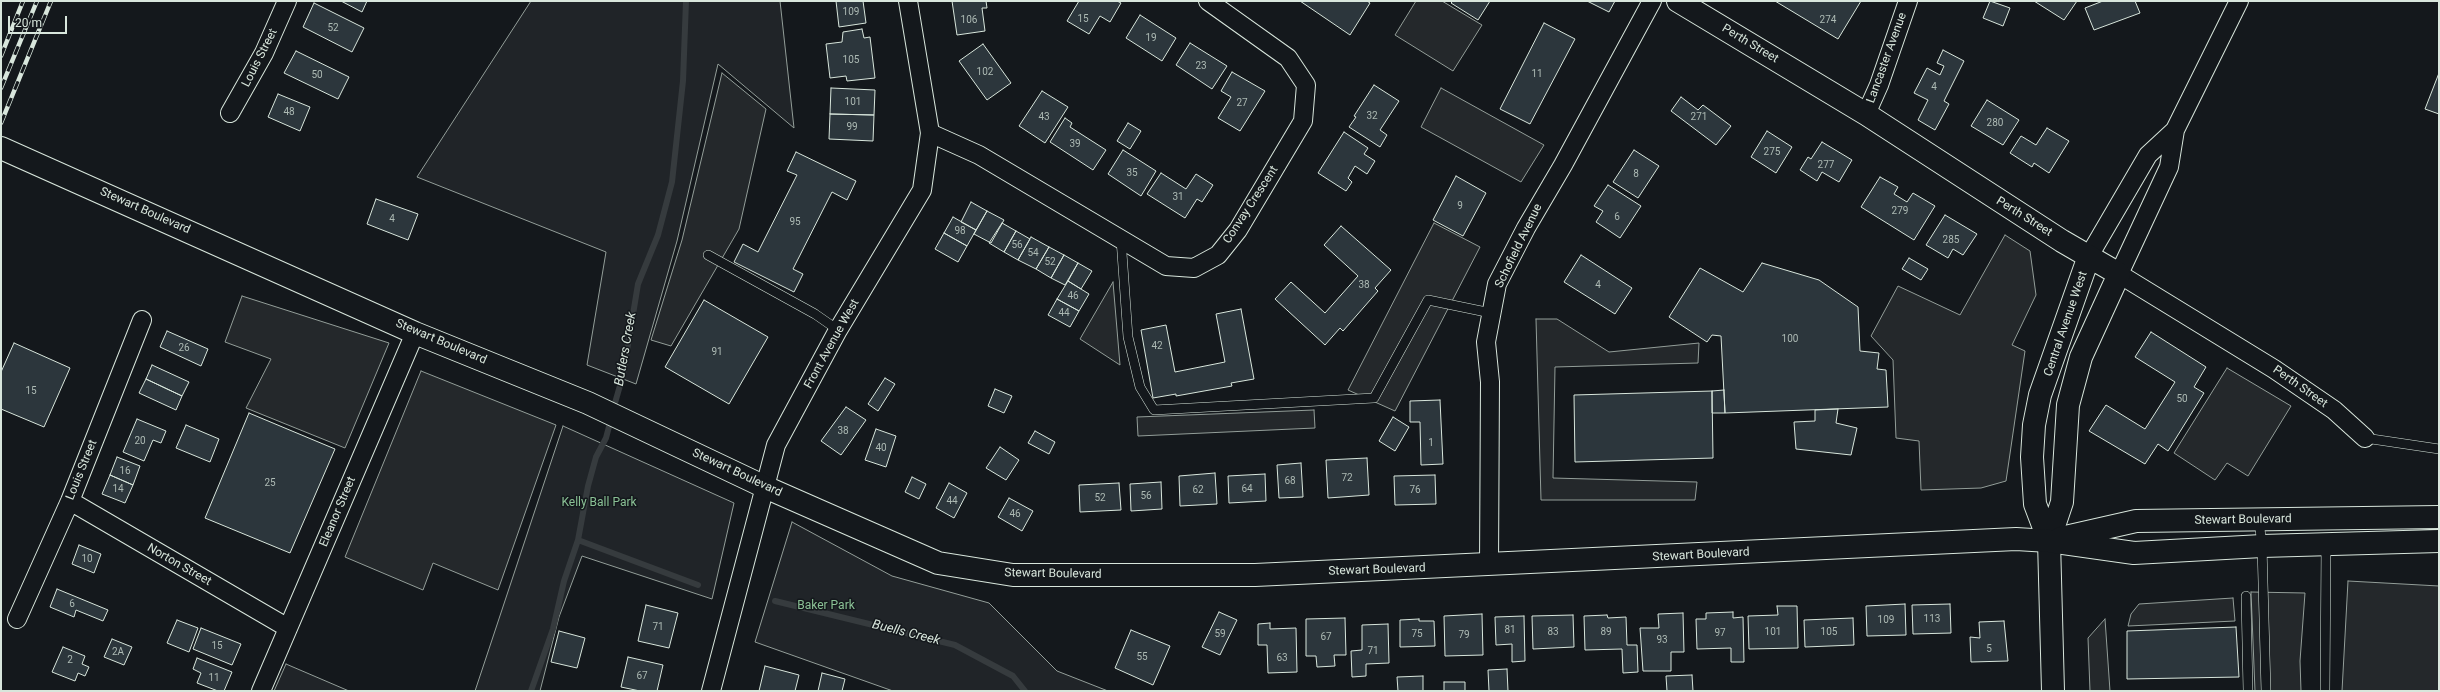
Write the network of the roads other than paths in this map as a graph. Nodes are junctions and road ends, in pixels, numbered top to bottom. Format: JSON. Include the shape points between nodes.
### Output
{"nodes":[{"id":1,"x":287,"y":1,"type":"edge"},
{"id":2,"x":908,"y":1,"type":"edge"},
{"id":3,"x":1208,"y":1,"type":"edge"},
{"id":4,"x":1652,"y":1,"type":"edge"},
{"id":5,"x":1678,"y":1,"type":"edge"},
{"id":6,"x":1908,"y":1,"type":"edge"},
{"id":7,"x":2239,"y":1,"type":"edge"},
{"id":8,"x":230,"y":113,"type":"dead end"},
{"id":9,"x":1866,"y":114,"type":"junction"},
{"id":10,"x":2175,"y":130,"type":"junction"},
{"id":11,"x":930,"y":133,"type":"junction"},
{"id":12,"x":1,"y":148,"type":"edge"},
{"id":13,"x":1121,"y":239,"type":"junction"},
{"id":14,"x":708,"y":255,"type":"dead end"},
{"id":15,"x":2089,"y":256,"type":"junction"},
{"id":16,"x":2119,"y":274,"type":"junction"},
{"id":17,"x":1492,"y":313,"type":"junction"},
{"id":18,"x":142,"y":320,"type":"dead end"},
{"id":19,"x":838,"y":330,"type":"junction"},
{"id":20,"x":415,"y":333,"type":"junction"},
{"id":21,"x":2365,"y":438,"type":"joint"},
{"id":22,"x":2439,"y":449,"type":"edge"},
{"id":23,"x":765,"y":487,"type":"junction"},
{"id":24,"x":70,"y":501,"type":"junction"},
{"id":25,"x":2439,"y":517,"type":"edge"},
{"id":26,"x":2259,"y":520,"type":"junction"},
{"id":27,"x":2049,"y":541,"type":"junction"},
{"id":28,"x":2439,"y":541,"type":"edge"},
{"id":29,"x":2326,"y":544,"type":"junction"},
{"id":30,"x":2262,"y":546,"type":"junction"},
{"id":31,"x":1489,"y":565,"type":"junction"},
{"id":32,"x":2246,"y":596,"type":"dead end"},
{"id":33,"x":18,"y":619,"type":"dead end"},
{"id":34,"x":288,"y":628,"type":"junction"},
{"id":35,"x":261,"y":691,"type":"edge"},
{"id":36,"x":711,"y":691,"type":"edge"},
{"id":37,"x":2053,"y":691,"type":"edge"},
{"id":38,"x":2248,"y":691,"type":"edge"},
{"id":39,"x":2266,"y":691,"type":"edge"},
{"id":40,"x":2324,"y":691,"type":"edge"}],
"edges":[{"from":1,"to":8,"type":"street","name":"Louis Street","via":[[264,53]]},
{"from":2,"to":11,"type":"street","name":"Front Avenue West"},
{"from":3,"to":13,"type":"street","name":"Convay Crescent","via":[[1288,58],[1306,85],[1303,121],[1238,230],[1218,255],[1194,268],[1166,266]]},
{"from":4,"to":17,"type":"street","name":"Schofield Avenue","via":[[1497,284]]},
{"from":5,"to":9,"type":"main road","name":"Perth Street"},
{"from":6,"to":9,"type":"street","name":"Lancaster Avenue"},
{"from":7,"to":10,"type":"street","name":"Central Avenue West"},
{"from":9,"to":15,"type":"main road","name":"Perth Street","via":[[1964,179]]},
{"from":10,"to":15,"type":"street","name":"Central Avenue West","via":[[2148,155]]},
{"from":10,"to":16,"type":"street","name":"Central Avenue West","via":[[2169,168]]},
{"from":11,"to":13,"type":"street","name":"Convay Crescent","via":[[979,155]]},
{"from":11,"to":19,"type":"street","name":"Front Avenue West","via":[[922,190]]},
{"from":12,"to":20,"type":"main road","name":"Stewart Boulevard"},
{"from":13,"to":17,"type":"lane","via":[[1128,337],[1140,387],[1154,410],[1374,398],[1428,300]]},
{"from":14,"to":19,"type":"lane","via":[[815,314]]},
{"from":15,"to":16,"type":"main road","name":"Perth Street"},
{"from":15,"to":27,"type":"main road","name":"Central Avenue West","via":[[2040,395],[2034,425],[2032,457],[2035,504]]},
{"from":16,"to":21,"type":"street","name":"Perth Street","via":[[2274,369],[2334,410]]},
{"from":16,"to":27,"type":"main road","name":"Central Avenue West","via":[[2081,357],[2068,405],[2062,502]]},
{"from":17,"to":31,"type":"street","name":"Schofield Avenue","via":[[1486,342],[1490,382]]},
{"from":18,"to":24,"type":"street","name":"Louis Street"},
{"from":19,"to":23,"type":"street","name":"Front Avenue West","via":[[776,445]]},
{"from":20,"to":23,"type":"main road","name":"Stewart Boulevard","via":[[588,403]]},
{"from":20,"to":34,"type":"street","name":"Eleanor Street"},
{"from":21,"to":22,"type":"lane"},
{"from":23,"to":31,"type":"main road","name":"Stewart Boulevard","via":[[938,563],[1013,575],[1255,575]]},
{"from":23,"to":36,"type":"street","name":"Front Avenue West"},
{"from":24,"to":33,"type":"street","name":"Louis Street"},
{"from":24,"to":34,"type":"street","name":"Norton Street"},
{"from":25,"to":26,"type":"main road","name":"Stewart Boulevard"},
{"from":26,"to":27,"type":"main road","name":"Stewart Boulevard","via":[[2136,521]]},
{"from":26,"to":30,"type":"lane"},
{"from":27,"to":30,"type":"main road","name":"Stewart Boulevard","via":[[2134,554]]},
{"from":27,"to":31,"type":"main road","name":"Stewart Boulevard","via":[[2016,539]]},
{"from":27,"to":37,"type":"main road","name":"Central Avenue West"},
{"from":28,"to":29,"type":"main road","name":"Stewart Boulevard"},
{"from":29,"to":30,"type":"main road","name":"Stewart Boulevard"},
{"from":29,"to":40,"type":"lane"},
{"from":30,"to":39,"type":"lane"},
{"from":32,"to":38,"type":"lane"},
{"from":34,"to":35,"type":"street","name":"Eleanor Street"}]}
